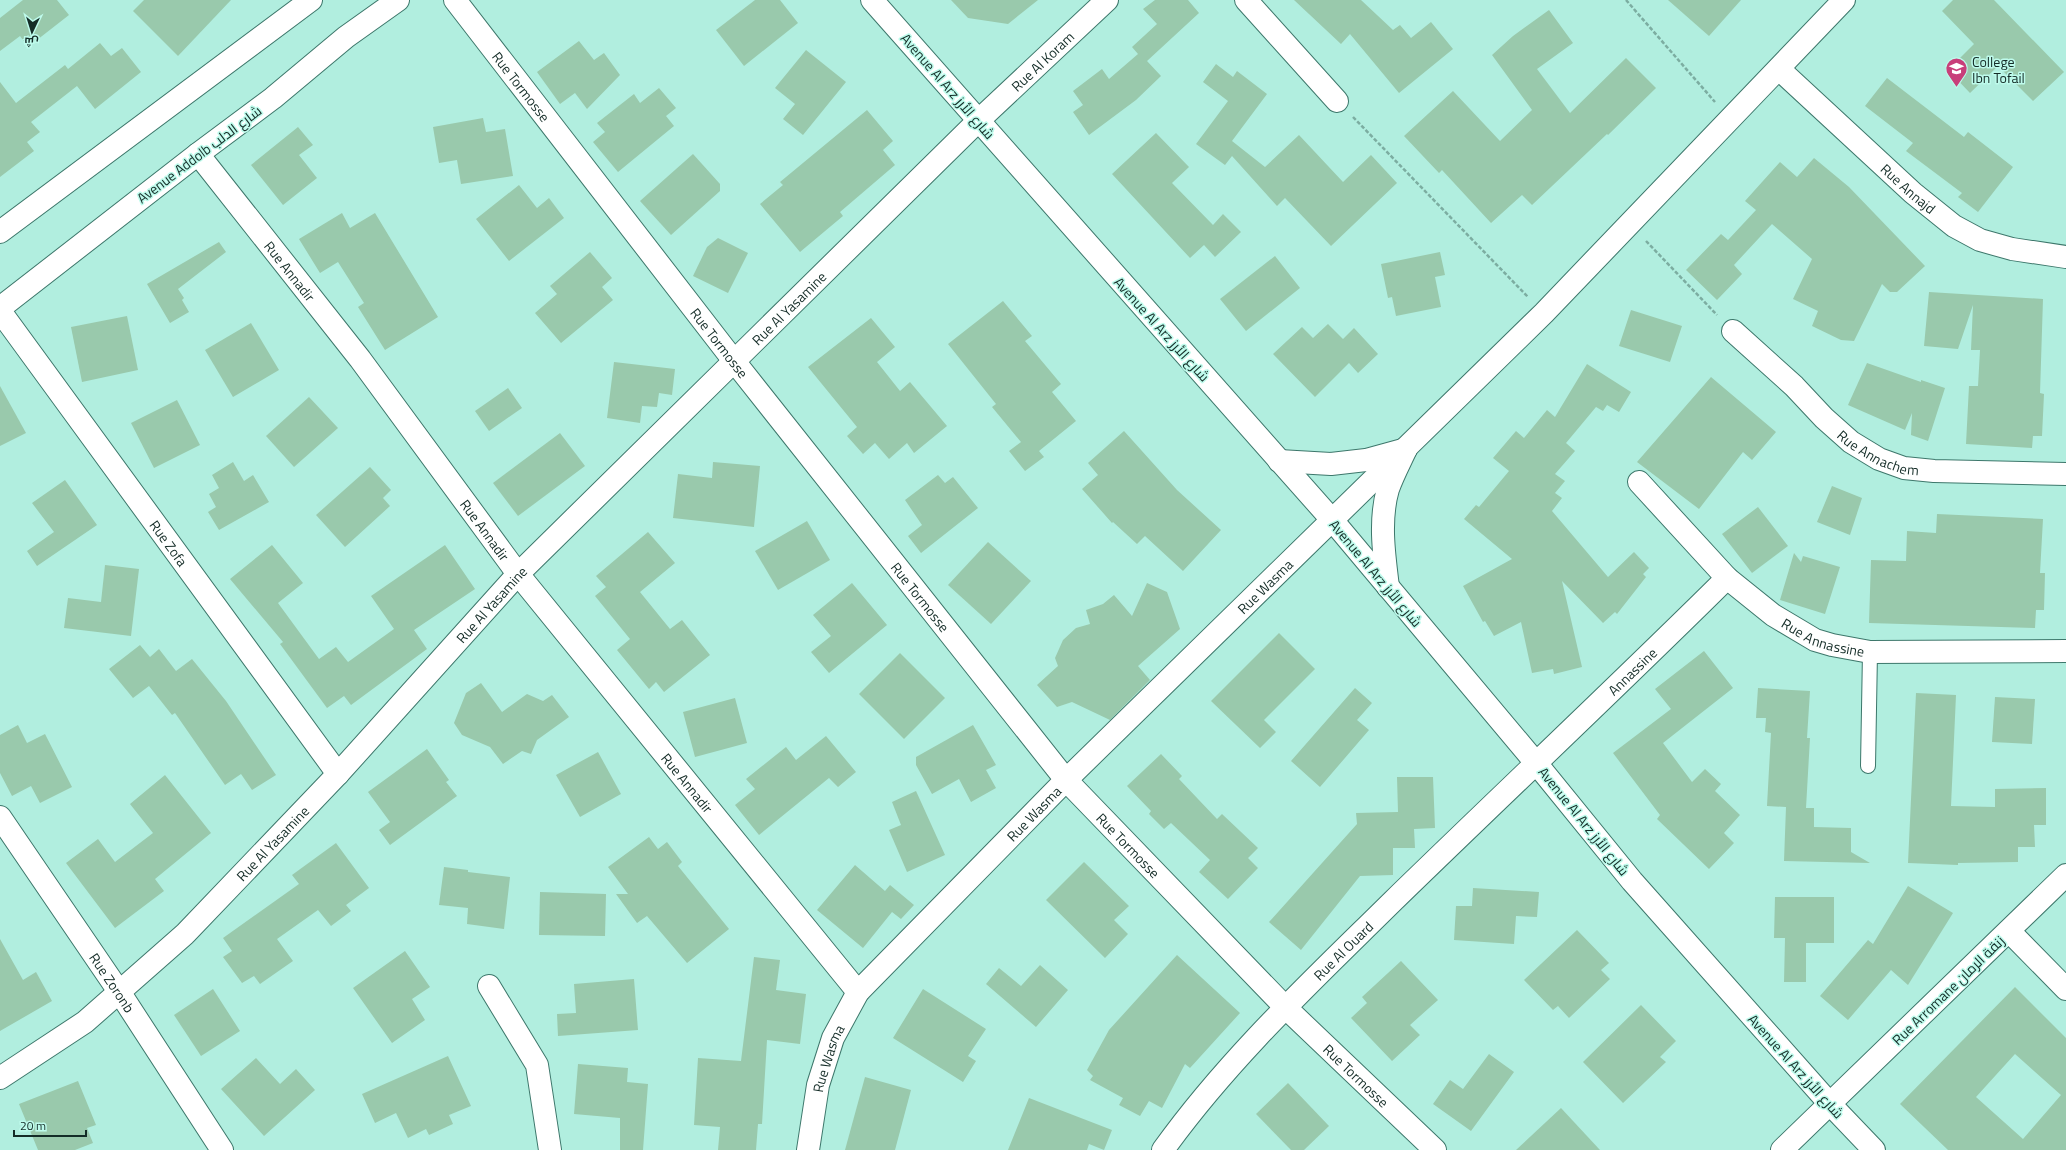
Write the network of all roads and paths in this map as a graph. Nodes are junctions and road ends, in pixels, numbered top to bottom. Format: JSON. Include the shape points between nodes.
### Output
{"nodes":[{"id":1,"x":311,"y":0,"type":"edge"},
{"id":2,"x":398,"y":0,"type":"edge"},
{"id":3,"x":455,"y":0,"type":"edge"},
{"id":4,"x":872,"y":0,"type":"edge"},
{"id":5,"x":1107,"y":0,"type":"edge"},
{"id":6,"x":1246,"y":0,"type":"edge"},
{"id":7,"x":1626,"y":0,"type":"edge"},
{"id":8,"x":1844,"y":0,"type":"edge"},
{"id":9,"x":1778,"y":69,"type":"junction"},
{"id":10,"x":1337,"y":101,"type":"joint"},
{"id":11,"x":1730,"y":119,"type":"junction"},
{"id":12,"x":978,"y":121,"type":"junction"},
{"id":13,"x":198,"y":154,"type":"junction"},
{"id":14,"x":1629,"y":224,"type":"junction"},
{"id":15,"x":0,"y":232,"type":"edge"},
{"id":16,"x":2066,"y":257,"type":"edge"},
{"id":17,"x":0,"y":309,"type":"edge"},
{"id":18,"x":1544,"y":313,"type":"junction"},
{"id":19,"x":1733,"y":331,"type":"joint"},
{"id":20,"x":734,"y":361,"type":"junction"},
{"id":21,"x":1406,"y":449,"type":"junction"},
{"id":22,"x":1279,"y":461,"type":"junction"},
{"id":23,"x":2066,"y":474,"type":"edge"},
{"id":24,"x":1639,"y":482,"type":"dead end"},
{"id":25,"x":1332,"y":522,"type":"junction"},
{"id":26,"x":518,"y":574,"type":"junction"},
{"id":27,"x":1727,"y":578,"type":"junction"},
{"id":28,"x":1388,"y":587,"type":"junction"},
{"id":29,"x":2066,"y":651,"type":"edge"},
{"id":30,"x":1870,"y":652,"type":"junction"},
{"id":31,"x":1536,"y":763,"type":"junction"},
{"id":32,"x":1868,"y":766,"type":"dead end"},
{"id":33,"x":338,"y":774,"type":"junction"},
{"id":34,"x":1066,"y":780,"type":"junction"},
{"id":35,"x":0,"y":817,"type":"edge"},
{"id":36,"x":2066,"y":875,"type":"edge"},
{"id":37,"x":2009,"y":931,"type":"junction"},
{"id":38,"x":489,"y":986,"type":"dead end"},
{"id":39,"x":2066,"y":989,"type":"edge"},
{"id":40,"x":858,"y":992,"type":"junction"},
{"id":41,"x":120,"y":993,"type":"junction"},
{"id":42,"x":1285,"y":1006,"type":"junction"},
{"id":43,"x":0,"y":1078,"type":"edge"},
{"id":44,"x":1830,"y":1104,"type":"junction"},
{"id":45,"x":222,"y":1150,"type":"edge"},
{"id":46,"x":550,"y":1150,"type":"edge"},
{"id":47,"x":808,"y":1150,"type":"edge"},
{"id":48,"x":1163,"y":1150,"type":"edge"},
{"id":49,"x":1435,"y":1150,"type":"edge"},
{"id":50,"x":1782,"y":1150,"type":"edge"},
{"id":51,"x":1874,"y":1150,"type":"edge"}],
"edges":[{"from":1,"to":15,"type":"street"},
{"from":2,"to":13,"type":"street","name":"Avenue Addolb شارع الدلب","via":[[346,37],[273,98]]},
{"from":3,"to":20,"type":"street","name":"Rue Tormosse"},
{"from":4,"to":12,"type":"street","name":"Avenue Al Arz شارع الأرز"},
{"from":5,"to":12,"type":"street","name":"Rue Al Koram"},
{"from":6,"to":10,"type":"street"},
{"from":7,"to":11,"type":"path"},
{"from":8,"to":9,"type":"street","name":"Rue Wasma"},
{"from":9,"to":11,"type":"street","name":"Rue Wasma"},
{"from":9,"to":16,"type":"street","name":"Rue Annajd","via":[[1913,193],[1954,226],[1980,240],[1999,246]]},
{"from":10,"to":18,"type":"path"},
{"from":11,"to":14,"type":"street","name":"Rue Wasma"},
{"from":12,"to":20,"type":"street","name":"Rue Al Yasamine"},
{"from":12,"to":22,"type":"street","name":"Avenue Al Arz شارع الأرز"},
{"from":13,"to":17,"type":"street","name":"Avenue Addolb شارع الدلب"},
{"from":13,"to":26,"type":"street","name":"Rue Annadir","via":[[360,359]]},
{"from":14,"to":18,"type":"street","name":"Rue Wasma"},
{"from":14,"to":19,"type":"path"},
{"from":17,"to":33,"type":"street","name":"Rue Zofa"},
{"from":18,"to":21,"type":"street","name":"Rue Wasma"},
{"from":19,"to":23,"type":"street","name":"Rue Annachem","via":[[1851,442],[1878,459],[1904,468],[1934,471]]},
{"from":20,"to":26,"type":"street","name":"Rue Al Yasamine"},
{"from":20,"to":34,"type":"street","name":"Rue Tormosse"},
{"from":21,"to":22,"type":"street","via":[[1366,460],[1331,464]]},
{"from":21,"to":25,"type":"street","name":"Rue Wasma"},
{"from":21,"to":28,"type":"street","via":[[1388,490],[1384,510],[1384,554]]},
{"from":22,"to":25,"type":"street","name":"Avenue Al Arz شارع الأرز"},
{"from":24,"to":27,"type":"street","name":"Rue Annassine"},
{"from":25,"to":28,"type":"street","name":"Avenue Al Arz شارع الأرز"},
{"from":25,"to":34,"type":"street","name":"Rue Wasma"},
{"from":26,"to":33,"type":"street","name":"Rue Al Yasamine"},
{"from":26,"to":40,"type":"street","name":"Rue Annadir"},
{"from":27,"to":30,"type":"street","name":"Rue Annassine","via":[[1773,615],[1815,640]]},
{"from":27,"to":31,"type":"street","name":"Annassine","via":[[1632,673]]},
{"from":28,"to":31,"type":"street","name":"Avenue Al Arz شارع الأرز"},
{"from":29,"to":30,"type":"street","name":"Rue Annassine"},
{"from":30,"to":32,"type":"lane"},
{"from":31,"to":42,"type":"street","name":"Rue Al Ouard"},
{"from":31,"to":44,"type":"street","name":"Avenue Al Arz شارع الأرز","via":[[1632,881]]},
{"from":33,"to":41,"type":"street","name":"Rue Al Yasamine","via":[[185,934]]},
{"from":34,"to":40,"type":"street","name":"Rue Wasma"},
{"from":34,"to":42,"type":"street","name":"Rue Tormosse"},
{"from":35,"to":41,"type":"street","name":"Rue Zoronb"},
{"from":36,"to":37,"type":"street","name":"Rue Arromane زنقة الرمان"},
{"from":37,"to":39,"type":"street"},
{"from":37,"to":44,"type":"street","name":"Rue Arromane زنقة الرمان"},
{"from":38,"to":46,"type":"street","via":[[537,1066]]},
{"from":40,"to":47,"type":"street","name":"Rue Wasma","via":[[833,1038],[818,1086]]},
{"from":41,"to":43,"type":"street","name":"Rue Al Yasamine","via":[[85,1022]]},
{"from":41,"to":45,"type":"street","name":"Rue Zoronb"},
{"from":42,"to":48,"type":"street","name":"Rue Al Ouard","via":[[1184,1121]]},
{"from":42,"to":49,"type":"street","name":"Rue Tormosse"},
{"from":44,"to":50,"type":"street","name":"Rue Arromane زنقة الرمان"},
{"from":44,"to":51,"type":"street","name":"Avenue Al Arz شارع الأرز"}]}
